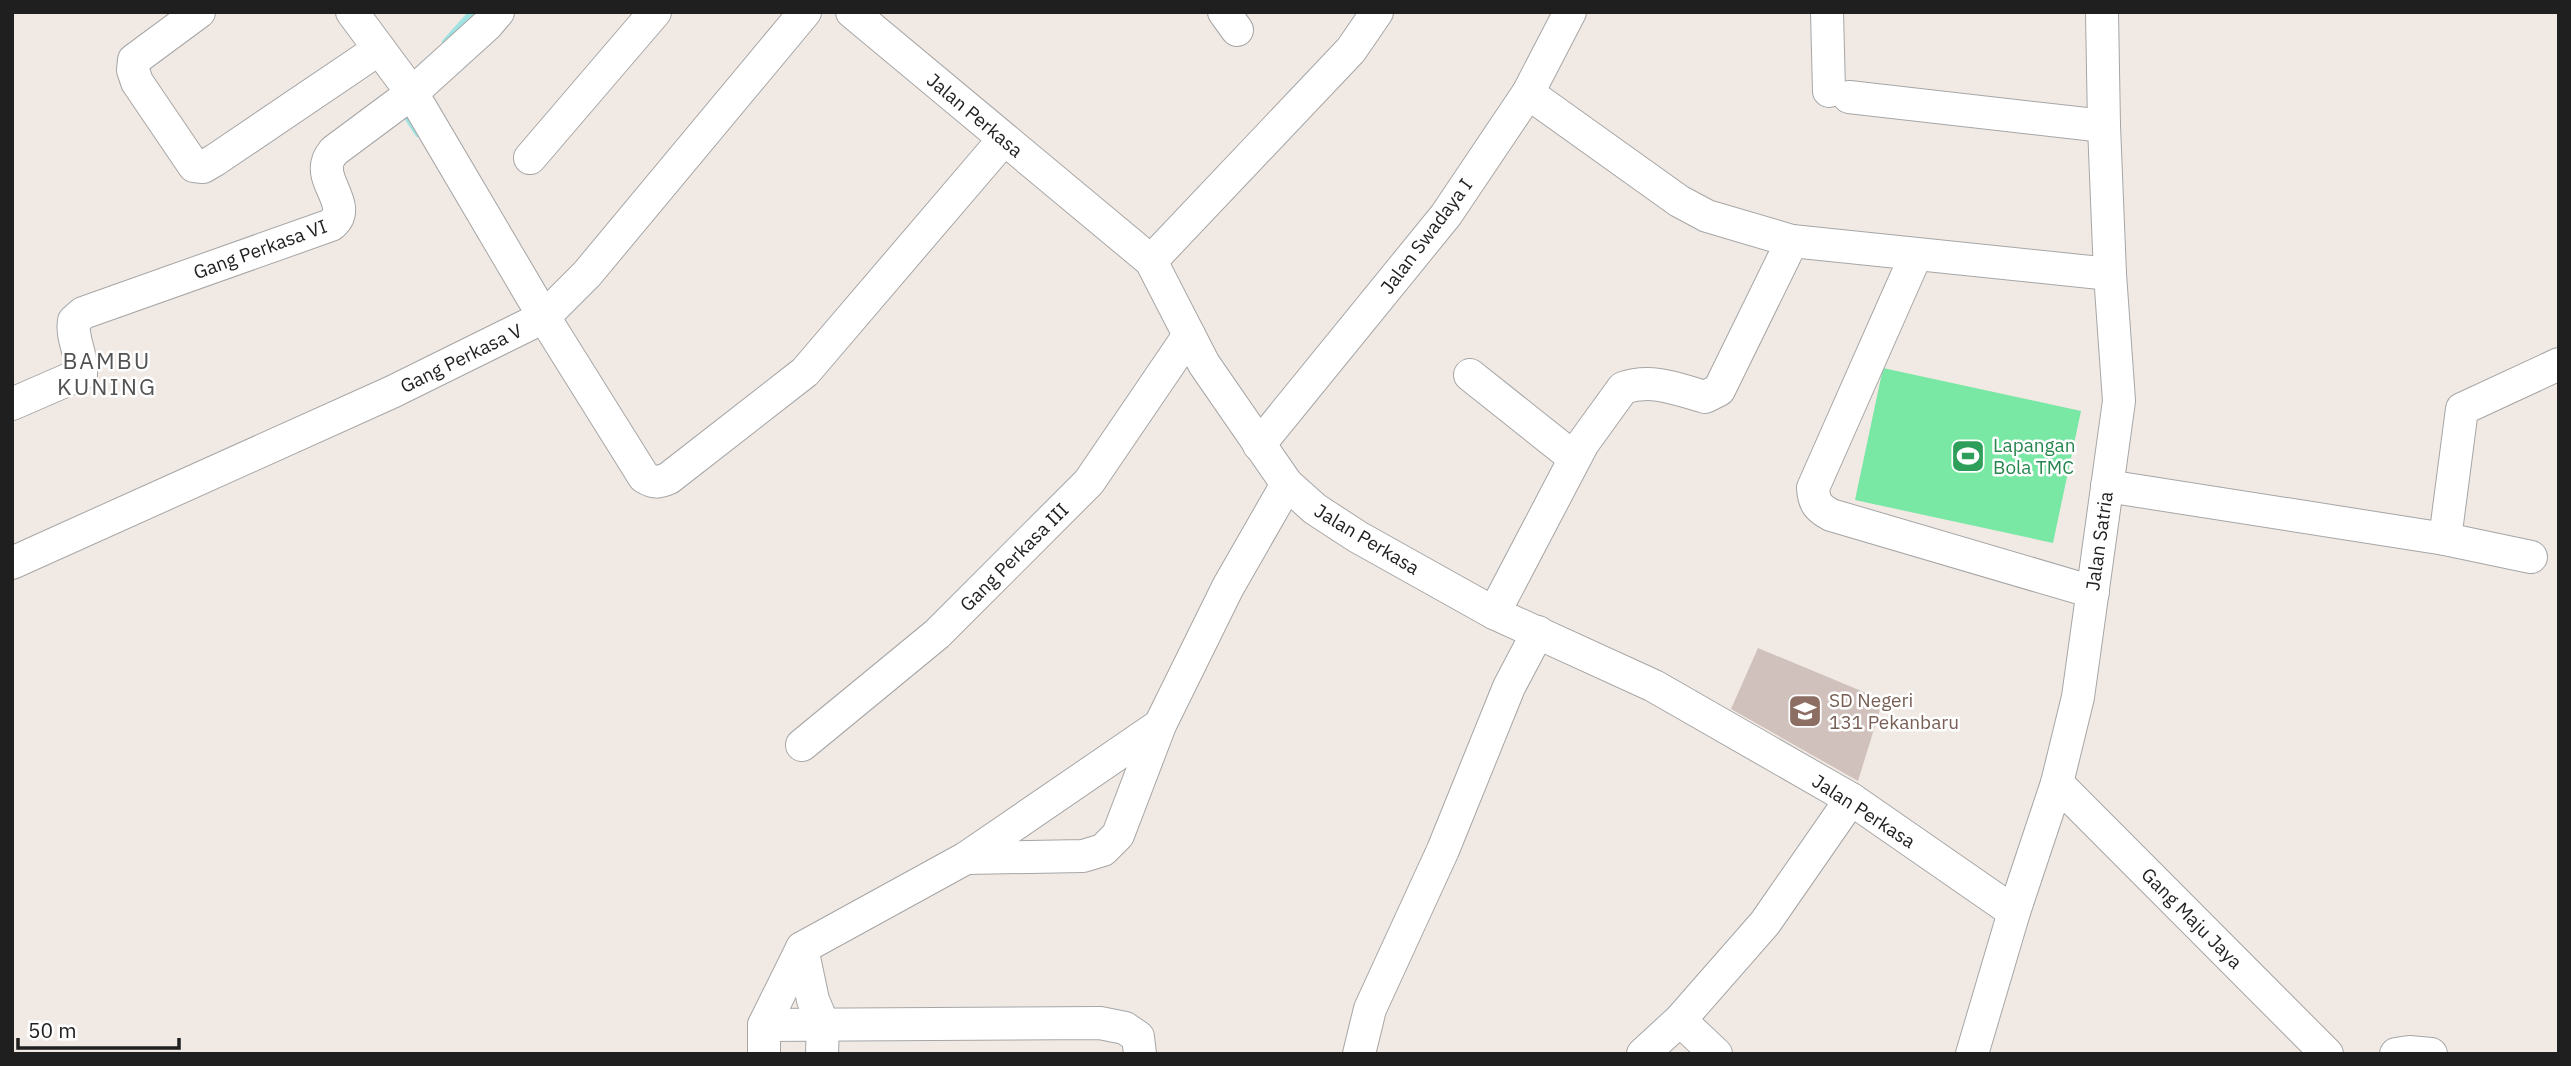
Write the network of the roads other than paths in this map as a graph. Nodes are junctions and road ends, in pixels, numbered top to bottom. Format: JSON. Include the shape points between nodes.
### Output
{"nodes":[{"id":1,"x":199,"y":12,"type":"edge"},
{"id":2,"x":352,"y":12,"type":"edge"},
{"id":3,"x":498,"y":12,"type":"edge"},
{"id":4,"x":655,"y":12,"type":"edge"},
{"id":5,"x":804,"y":12,"type":"edge"},
{"id":6,"x":852,"y":12,"type":"edge"},
{"id":7,"x":1377,"y":12,"type":"edge"},
{"id":8,"x":1570,"y":12,"type":"edge"},
{"id":9,"x":1828,"y":12,"type":"edge"},
{"id":10,"x":2102,"y":12,"type":"edge"},
{"id":11,"x":379,"y":49,"type":"junction"},
{"id":12,"x":412,"y":93,"type":"junction"},
{"id":13,"x":1528,"y":93,"type":"junction"},
{"id":14,"x":2104,"y":126,"type":"junction"},
{"id":15,"x":1004,"y":139,"type":"junction"},
{"id":16,"x":530,"y":158,"type":"dead end"},
{"id":17,"x":1792,"y":241,"type":"junction"},
{"id":18,"x":1916,"y":255,"type":"junction"},
{"id":19,"x":1151,"y":261,"type":"junction"},
{"id":20,"x":2110,"y":274,"type":"junction"},
{"id":21,"x":544,"y":317,"type":"junction"},
{"id":22,"x":1189,"y":335,"type":"junction"},
{"id":23,"x":2559,"y":364,"type":"edge"},
{"id":24,"x":1470,"y":375,"type":"dead end"},
{"id":25,"x":12,"y":404,"type":"edge"},
{"id":26,"x":1259,"y":445,"type":"junction"},
{"id":27,"x":1581,"y":447,"type":"junction"},
{"id":28,"x":1287,"y":484,"type":"junction"},
{"id":29,"x":2106,"y":486,"type":"junction"},
{"id":30,"x":2445,"y":539,"type":"junction"},
{"id":31,"x":2531,"y":557,"type":"dead end"},
{"id":32,"x":12,"y":564,"type":"edge"},
{"id":33,"x":2093,"y":592,"type":"junction"},
{"id":34,"x":1494,"y":612,"type":"junction"},
{"id":35,"x":1538,"y":632,"type":"junction"},
{"id":36,"x":1160,"y":725,"type":"junction"},
{"id":37,"x":802,"y":745,"type":"dead end"},
{"id":38,"x":2057,"y":783,"type":"junction"},
{"id":39,"x":1851,"y":799,"type":"junction"},
{"id":40,"x":966,"y":858,"type":"junction"},
{"id":41,"x":2014,"y":912,"type":"junction"},
{"id":42,"x":802,"y":948,"type":"junction"},
{"id":43,"x":1680,"y":1020,"type":"junction"},
{"id":44,"x":822,"y":1039,"type":"edge"},
{"id":45,"x":764,"y":1040,"type":"edge"},
{"id":46,"x":1140,"y":1054,"type":"edge"},
{"id":47,"x":1359,"y":1054,"type":"edge"},
{"id":48,"x":1643,"y":1054,"type":"edge"},
{"id":49,"x":1716,"y":1054,"type":"edge"},
{"id":50,"x":1972,"y":1054,"type":"edge"},
{"id":51,"x":2327,"y":1054,"type":"edge"},
{"id":52,"x":2396,"y":1054,"type":"edge"},
{"id":53,"x":2431,"y":1054,"type":"edge"}],
"edges":[{"from":1,"to":11,"type":"street","via":[[134,60],[133,70],[194,166],[215,160]]},
{"from":2,"to":11,"type":"street"},
{"from":3,"to":12,"type":"street","name":"Gang Perkasa VI"},
{"from":4,"to":16,"type":"street"},
{"from":5,"to":21,"type":"street","name":"Gang Perkasa V","via":[[587,274]]},
{"from":6,"to":15,"type":"street","name":"Jalan Perkasa"},
{"from":7,"to":19,"type":"street","via":[[1351,50]]},
{"from":8,"to":13,"type":"street","name":"Jalan Swadaya I"},
{"from":9,"to":14,"type":"street","via":[[1839,94]]},
{"from":10,"to":14,"type":"street","name":"Jalan Satria"},
{"from":11,"to":12,"type":"street"},
{"from":12,"to":21,"type":"street"},
{"from":12,"to":25,"type":"street","name":"Gang Perkasa VI","via":[[327,161],[340,209],[331,225],[83,313],[74,321],[73,330],[81,374]]},
{"from":13,"to":17,"type":"street","via":[[1679,201],[1707,216]]},
{"from":13,"to":26,"type":"street","name":"Jalan Swadaya I","via":[[1446,215]]},
{"from":14,"to":20,"type":"street","name":"Jalan Satria"},
{"from":15,"to":19,"type":"street","name":"Jalan Perkasa"},
{"from":15,"to":21,"type":"street","via":[[806,372],[659,483],[644,477]]},
{"from":17,"to":18,"type":"street"},
{"from":17,"to":27,"type":"street","via":[[1719,390],[1705,397],[1658,383],[1623,388]]},
{"from":18,"to":20,"type":"street"},
{"from":18,"to":33,"type":"street","via":[[1813,488],[1814,500],[1831,516]]},
{"from":19,"to":22,"type":"street","name":"Jalan Perkasa"},
{"from":20,"to":29,"type":"street","name":"Jalan Satria","via":[[2119,401]]},
{"from":21,"to":32,"type":"street","name":"Gang Perkasa V","via":[[392,392]]},
{"from":22,"to":26,"type":"street","name":"Jalan Perkasa"},
{"from":22,"to":37,"type":"street","name":"Gang Perkasa III","via":[[1089,482],[937,634]]},
{"from":23,"to":30,"type":"street","via":[[2462,409]]},
{"from":24,"to":27,"type":"street","via":[[1573,457]]},
{"from":26,"to":28,"type":"street","name":"Jalan Perkasa"},
{"from":27,"to":34,"type":"street"},
{"from":28,"to":34,"type":"street","name":"Jalan Perkasa","via":[[1358,537]]},
{"from":28,"to":36,"type":"street","via":[[1228,587]]},
{"from":29,"to":30,"type":"street"},
{"from":29,"to":33,"type":"street","name":"Jalan Satria"},
{"from":30,"to":31,"type":"street"},
{"from":33,"to":38,"type":"street","name":"Jalan Satria","via":[[2078,697]]},
{"from":34,"to":35,"type":"street","name":"Jalan Perkasa"},
{"from":35,"to":39,"type":"street","name":"Jalan Perkasa","via":[[1654,686]]},
{"from":35,"to":47,"type":"street","via":[[1509,687],[1443,850],[1370,1009]]},
{"from":36,"to":40,"type":"street"},
{"from":36,"to":40,"type":"street","via":[[1118,835],[1103,850],[1083,856]]},
{"from":38,"to":41,"type":"street","name":"Jalan Satria"},
{"from":38,"to":51,"type":"street","name":"Gang Maju Jaya"},
{"from":39,"to":41,"type":"street","name":"Jalan Perkasa"},
{"from":39,"to":43,"type":"street","via":[[1765,923]]},
{"from":40,"to":42,"type":"street"},
{"from":41,"to":50,"type":"street","name":"Jalan Satria"},
{"from":42,"to":44,"type":"street"},
{"from":42,"to":45,"type":"street"},
{"from":43,"to":48,"type":"street"},
{"from":43,"to":49,"type":"street"},
{"from":44,"to":45,"type":"street"},
{"from":44,"to":46,"type":"street","via":[[1100,1023],[1125,1028],[1138,1037]]},
{"from":52,"to":53,"type":"street"}]}
